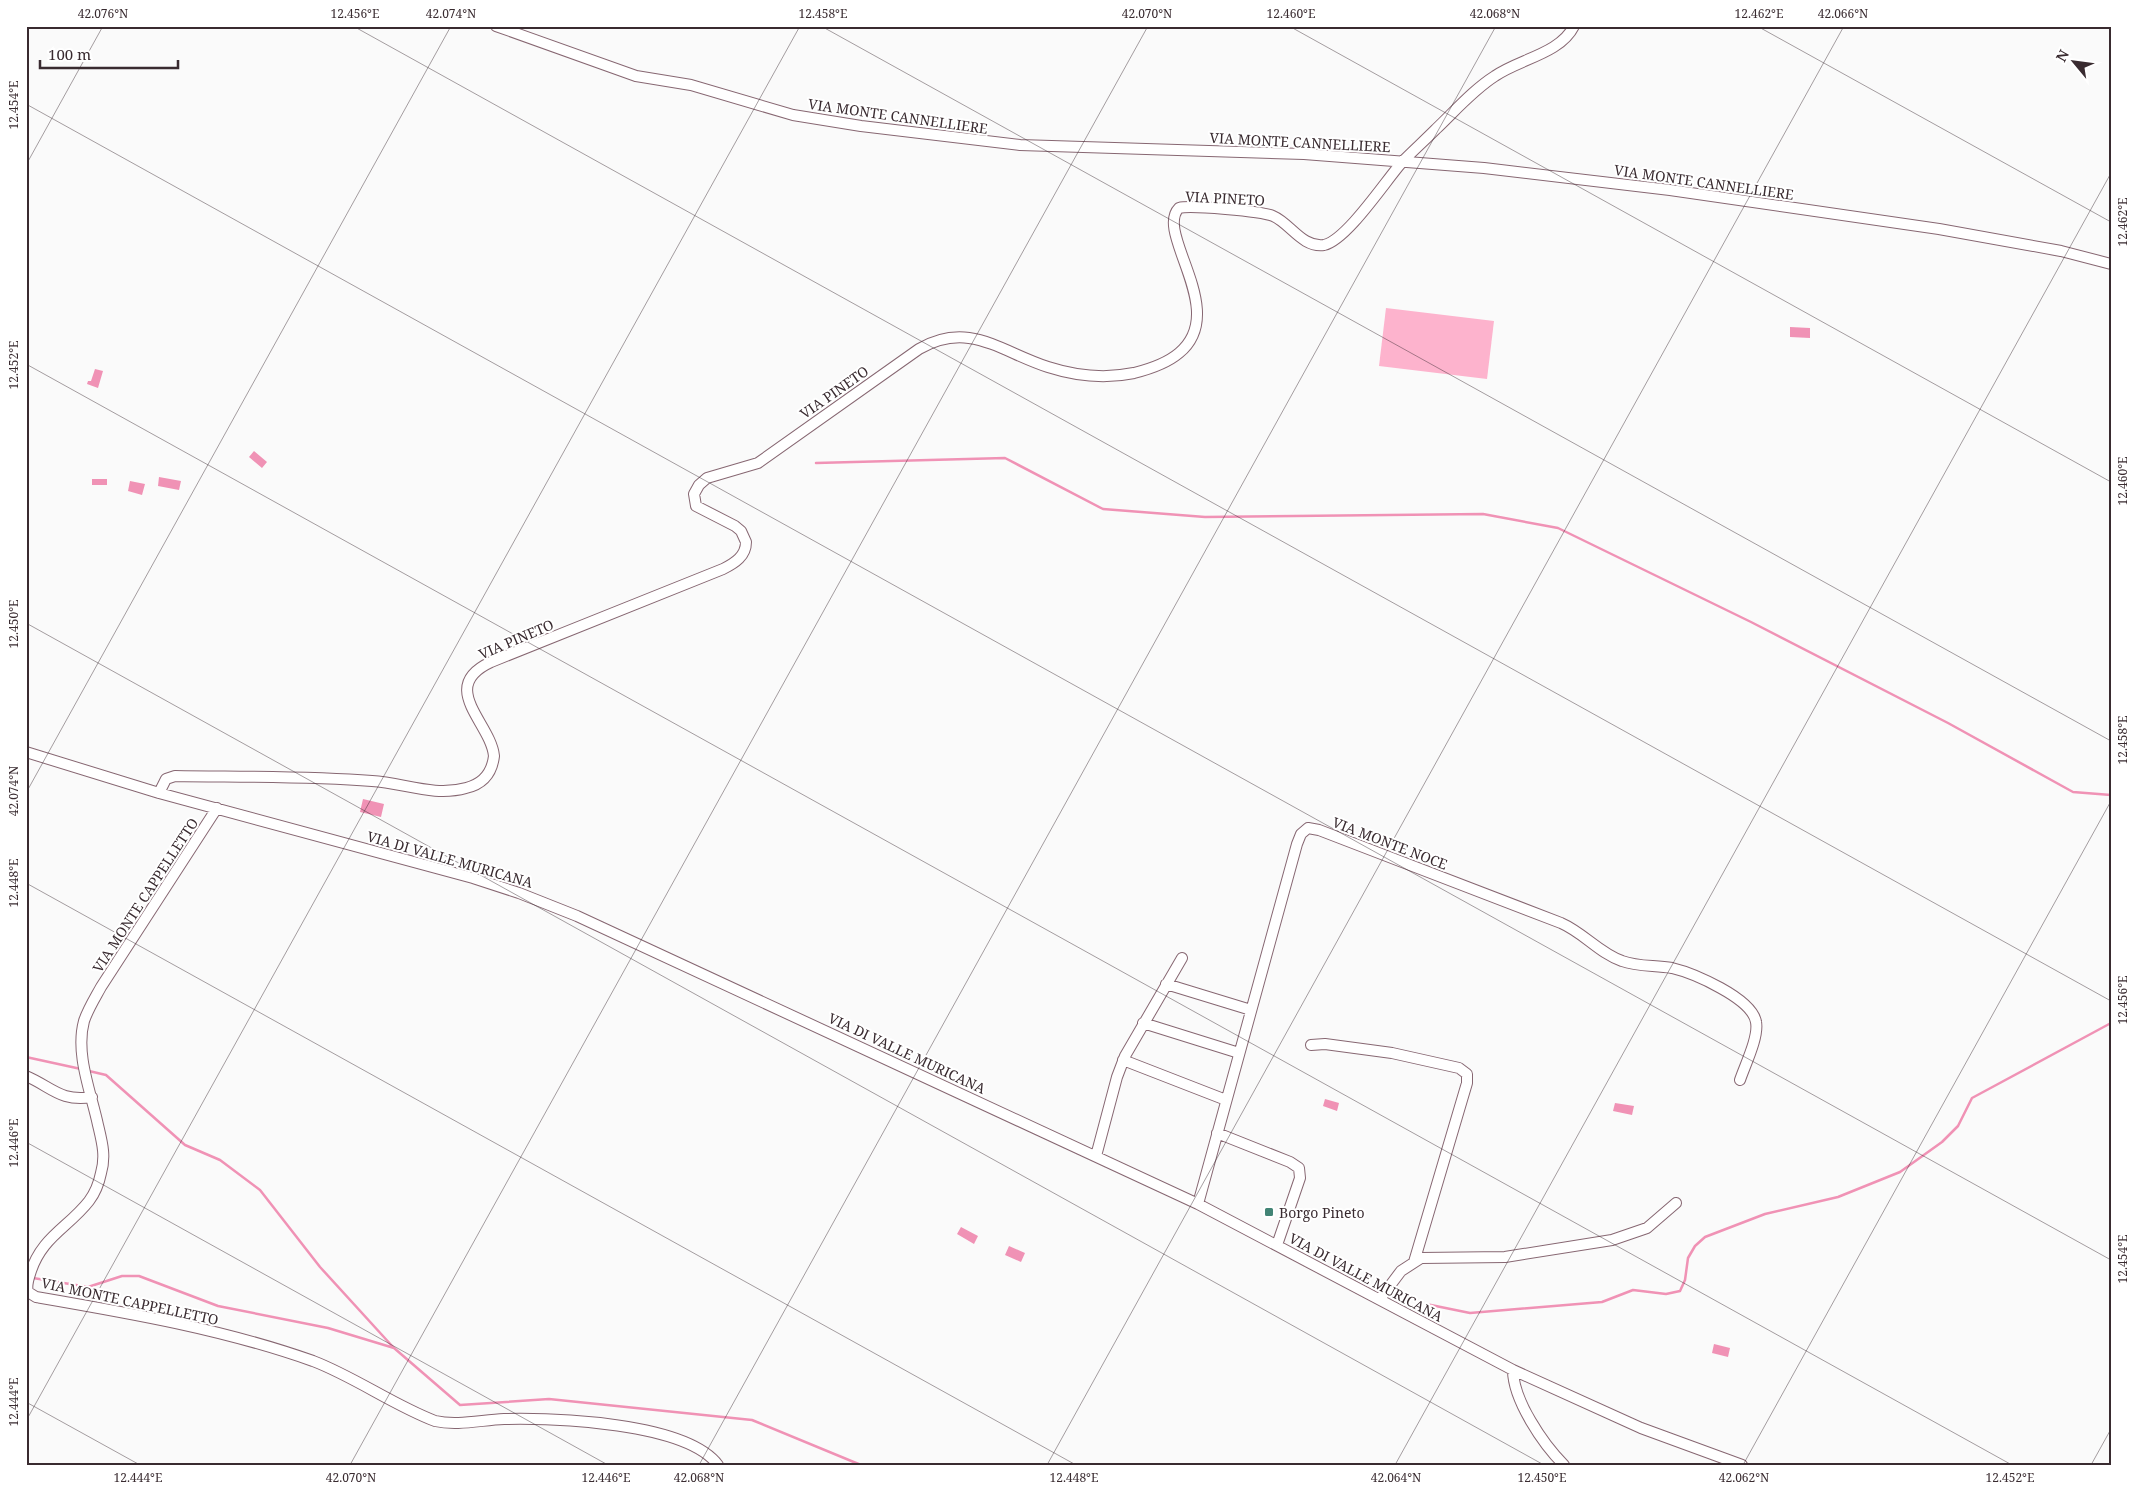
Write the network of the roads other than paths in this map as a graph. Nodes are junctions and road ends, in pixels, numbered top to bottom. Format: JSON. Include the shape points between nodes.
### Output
{"nodes":[{"id":1,"x":496,"y":26,"type":"edge"},
{"id":2,"x":1574,"y":26,"type":"edge"},
{"id":3,"x":1404,"y":160,"type":"junction"},
{"id":4,"x":2111,"y":264,"type":"edge"},
{"id":5,"x":26,"y":752,"type":"edge"},
{"id":6,"x":159,"y":792,"type":"junction"},
{"id":7,"x":217,"y":808,"type":"junction"},
{"id":8,"x":1182,"y":958,"type":"dead end"},
{"id":9,"x":1166,"y":984,"type":"junction"},
{"id":10,"x":1251,"y":1010,"type":"junction"},
{"id":11,"x":1143,"y":1023,"type":"junction"},
{"id":12,"x":1311,"y":1045,"type":"dead end"},
{"id":13,"x":1239,"y":1054,"type":"junction"},
{"id":14,"x":1123,"y":1060,"type":"junction"},
{"id":15,"x":26,"y":1076,"type":"edge"},
{"id":16,"x":1740,"y":1080,"type":"dead end"},
{"id":17,"x":92,"y":1097,"type":"junction"},
{"id":18,"x":1226,"y":1100,"type":"junction"},
{"id":19,"x":1217,"y":1133,"type":"junction"},
{"id":20,"x":1096,"y":1156,"type":"junction"},
{"id":21,"x":1676,"y":1203,"type":"dead end"},
{"id":22,"x":1198,"y":1204,"type":"junction"},
{"id":23,"x":1277,"y":1245,"type":"junction"},
{"id":24,"x":1414,"y":1262,"type":"junction"},
{"id":25,"x":1380,"y":1299,"type":"junction"},
{"id":26,"x":1513,"y":1370,"type":"junction"},
{"id":27,"x":718,"y":1465,"type":"edge"},
{"id":28,"x":1564,"y":1465,"type":"edge"},
{"id":29,"x":1742,"y":1465,"type":"edge"}],
"edges":[{"from":1,"to":3,"type":"street","name":"VIA MONTE CANNELLIERE","via":[[628,74],[691,85],[793,115],[861,126],[1020,145]]},
{"from":2,"to":3,"type":"street","name":"VIA PINETO","via":[[1556,45],[1489,80]]},
{"from":3,"to":4,"type":"street","name":"VIA MONTE CANNELLIERE","via":[[1670,190],[1939,229],[2061,251]]},
{"from":3,"to":6,"type":"street","name":"VIA PINETO","via":[[1351,225],[1326,244],[1309,243],[1280,220],[1266,214],[1184,207],[1177,210],[1174,230],[1192,279],[1196,326],[1185,348],[1161,365],[1116,376],[1084,375],[1038,364],[977,338],[941,338],[919,349],[758,463],[704,480],[694,494],[696,506],[742,531],[746,542],[744,553],[724,569],[479,669],[468,684],[468,697],[494,756],[488,774],[476,785],[438,791],[372,780],[175,776],[166,779]]},
{"from":5,"to":6,"type":"street","name":"VIA DI VALLE MURICANA"},
{"from":6,"to":7,"type":"street","name":"VIA DI VALLE MURICANA"},
{"from":7,"to":17,"type":"street","name":"VIA MONTE CAPPELLETTO","via":[[88,1012],[82,1045]]},
{"from":7,"to":20,"type":"street","name":"VIA DI VALLE MURICANA","via":[[473,878],[546,903]]},
{"from":8,"to":9,"type":"street"},
{"from":9,"to":10,"type":"street"},
{"from":9,"to":11,"type":"street"},
{"from":10,"to":13,"type":"street","name":"VIA MONTE NOCE"},
{"from":10,"to":16,"type":"street","name":"VIA MONTE NOCE","via":[[1300,837],[1305,830],[1312,828],[1566,925],[1616,959],[1673,968],[1714,984],[1746,1006],[1756,1020],[1756,1032]]},
{"from":11,"to":13,"type":"street"},
{"from":11,"to":14,"type":"street"},
{"from":12,"to":24,"type":"street","via":[[1325,1044],[1392,1054],[1459,1068],[1467,1074]]},
{"from":13,"to":18,"type":"street","name":"VIA MONTE NOCE"},
{"from":14,"to":18,"type":"street"},
{"from":14,"to":20,"type":"street"},
{"from":15,"to":17,"type":"street","via":[[63,1096]]},
{"from":17,"to":27,"type":"street","name":"VIA MONTE CAPPELLETTO","via":[[104,1148],[100,1180],[87,1202],[52,1235],[36,1258],[27,1288],[34,1296],[104,1308],[266,1346],[334,1370],[436,1421],[551,1419],[597,1423],[684,1441],[708,1453]]},
{"from":18,"to":19,"type":"street","name":"VIA MONTE NOCE"},
{"from":19,"to":22,"type":"street","name":"VIA MONTE NOCE"},
{"from":19,"to":23,"type":"street","via":[[1299,1168],[1300,1178]]},
{"from":20,"to":22,"type":"street","name":"VIA DI VALLE MURICANA"},
{"from":21,"to":24,"type":"street","via":[[1647,1228],[1612,1240],[1505,1257],[1427,1257]]},
{"from":22,"to":23,"type":"street","name":"VIA DI VALLE MURICANA"},
{"from":23,"to":25,"type":"street","name":"VIA DI VALLE MURICANA"},
{"from":24,"to":25,"type":"street","via":[[1400,1271]]},
{"from":25,"to":26,"type":"street","name":"VIA DI VALLE MURICANA"},
{"from":26,"to":28,"type":"street","via":[[1521,1402],[1545,1442]]},
{"from":26,"to":29,"type":"street","name":"VIA DI VALLE MURICANA","via":[[1624,1420]]}]}
